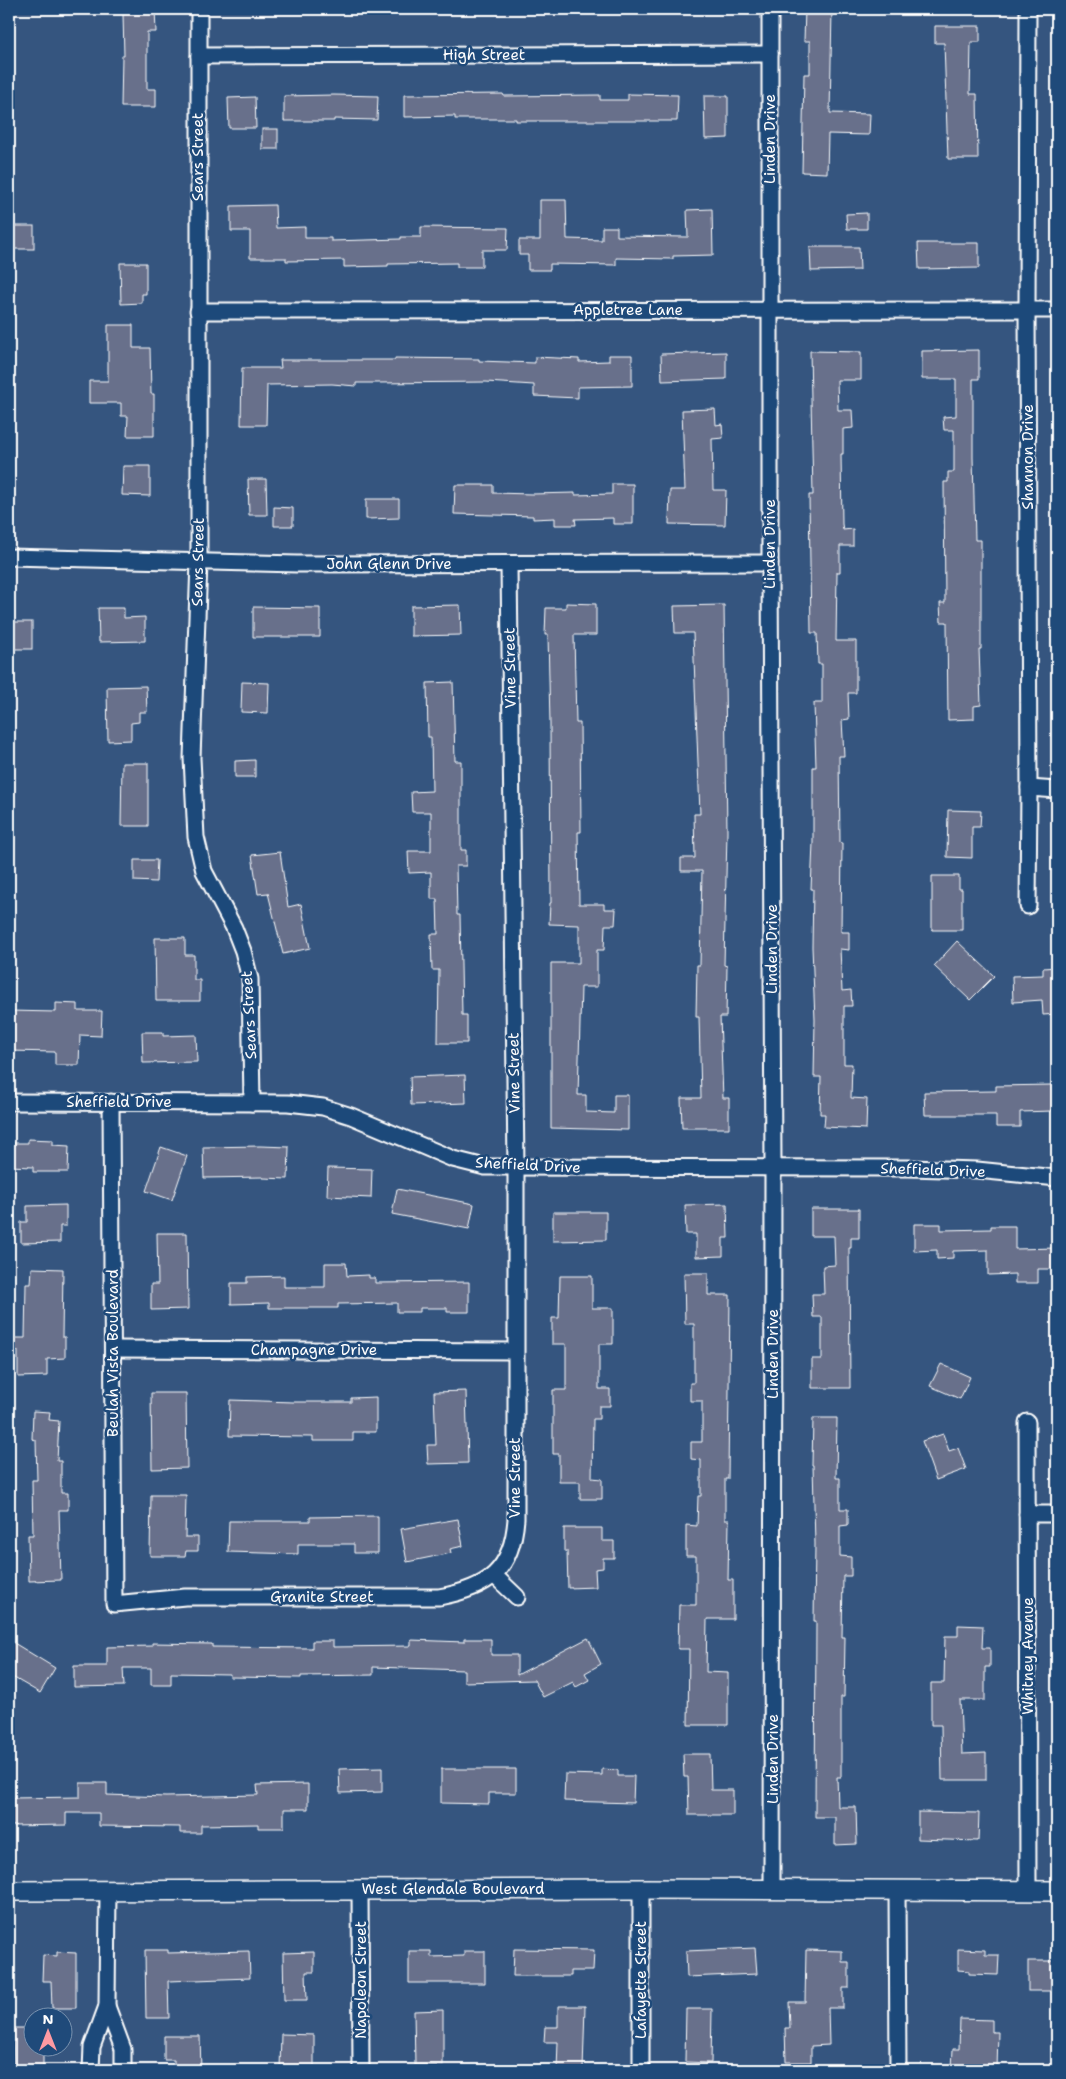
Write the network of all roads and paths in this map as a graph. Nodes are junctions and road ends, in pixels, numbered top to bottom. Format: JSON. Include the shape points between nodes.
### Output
{"nodes":[{"id":1,"x":199,"y":9,"type":"edge"},
{"id":2,"x":770,"y":9,"type":"edge"},
{"id":3,"x":1028,"y":9,"type":"edge"},
{"id":4,"x":770,"y":54,"type":"junction"},
{"id":5,"x":199,"y":56,"type":"junction"},
{"id":6,"x":770,"y":310,"type":"junction"},
{"id":7,"x":1027,"y":310,"type":"junction"},
{"id":8,"x":1057,"y":310,"type":"edge"},
{"id":9,"x":198,"y":311,"type":"junction"},
{"id":10,"x":9,"y":557,"type":"edge"},
{"id":11,"x":199,"y":562,"type":"junction"},
{"id":12,"x":770,"y":563,"type":"junction"},
{"id":13,"x":509,"y":564,"type":"junction"},
{"id":14,"x":1029,"y":788,"type":"junction"},
{"id":15,"x":1057,"y":790,"type":"edge"},
{"id":16,"x":1028,"y":906,"type":"dead end"},
{"id":17,"x":9,"y":1102,"type":"edge"},
{"id":18,"x":111,"y":1102,"type":"junction"},
{"id":19,"x":252,"y":1103,"type":"junction"},
{"id":20,"x":516,"y":1168,"type":"junction"},
{"id":21,"x":773,"y":1168,"type":"junction"},
{"id":22,"x":1057,"y":1178,"type":"edge"},
{"id":23,"x":113,"y":1349,"type":"junction"},
{"id":24,"x":515,"y":1351,"type":"junction"},
{"id":25,"x":1027,"y":1422,"type":"dead end"},
{"id":26,"x":1028,"y":1514,"type":"junction"},
{"id":27,"x":1057,"y":1514,"type":"edge"},
{"id":28,"x":495,"y":1576,"type":"junction"},
{"id":29,"x":517,"y":1597,"type":"dead end"},
{"id":30,"x":114,"y":1604,"type":"joint"},
{"id":31,"x":360,"y":1889,"type":"junction"},
{"id":32,"x":641,"y":1889,"type":"junction"},
{"id":33,"x":772,"y":1889,"type":"junction"},
{"id":34,"x":108,"y":1890,"type":"junction"},
{"id":35,"x":897,"y":1890,"type":"junction"},
{"id":36,"x":9,"y":1891,"type":"edge"},
{"id":37,"x":1028,"y":1891,"type":"junction"},
{"id":38,"x":1057,"y":1891,"type":"edge"},
{"id":39,"x":107,"y":2006,"type":"junction"},
{"id":40,"x":91,"y":2070,"type":"edge"},
{"id":41,"x":123,"y":2070,"type":"edge"},
{"id":42,"x":361,"y":2070,"type":"edge"},
{"id":43,"x":641,"y":2070,"type":"edge"},
{"id":44,"x":898,"y":2070,"type":"edge"}],
"edges":[{"from":1,"to":5,"type":"street","name":"Sears Street"},
{"from":2,"to":4,"type":"street","name":"Linden Drive"},
{"from":3,"to":7,"type":"street","name":"Shannon Drive"},
{"from":4,"to":5,"type":"street","name":"High Street"},
{"from":4,"to":6,"type":"street","name":"Linden Drive"},
{"from":5,"to":9,"type":"street","name":"Sears Street"},
{"from":6,"to":7,"type":"street","name":"Appletree Lane"},
{"from":6,"to":9,"type":"street","name":"Appletree Lane"},
{"from":6,"to":12,"type":"street","name":"Linden Drive"},
{"from":7,"to":8,"type":"street","name":"Appletree Lane"},
{"from":7,"to":14,"type":"street","name":"Shannon Drive"},
{"from":9,"to":11,"type":"street","name":"Sears Street"},
{"from":10,"to":11,"type":"street","name":"John Glenn Drive"},
{"from":11,"to":13,"type":"street","name":"John Glenn Drive"},
{"from":11,"to":19,"type":"street","name":"Sears Street","via":[[192,758],[196,837],[204,871],[244,951],[250,979]]},
{"from":12,"to":13,"type":"street","name":"John Glenn Drive"},
{"from":12,"to":21,"type":"street","name":"Linden Drive"},
{"from":13,"to":20,"type":"street","name":"Vine Street"},
{"from":14,"to":15,"type":"street"},
{"from":14,"to":16,"type":"street","name":"Shannon Drive"},
{"from":17,"to":18,"type":"street","name":"Sheffield Drive"},
{"from":18,"to":19,"type":"street","name":"Sheffield Drive"},
{"from":18,"to":23,"type":"street","name":"Beulah Vista Boulevard"},
{"from":19,"to":20,"type":"street","name":"Sheffield Drive","via":[[288,1103],[323,1108],[351,1116],[453,1159],[485,1167]]},
{"from":20,"to":21,"type":"street","name":"Sheffield Drive"},
{"from":20,"to":24,"type":"street","name":"Vine Street"},
{"from":21,"to":22,"type":"street","name":"Sheffield Drive","via":[[977,1170]]},
{"from":21,"to":33,"type":"street","name":"Linden Drive"},
{"from":23,"to":24,"type":"street","name":"Champagne Drive"},
{"from":23,"to":30,"type":"street","name":"Beulah Vista Boulevard"},
{"from":24,"to":28,"type":"street","name":"Vine Street","via":[[515,1534],[504,1563]]},
{"from":25,"to":26,"type":"street","name":"Whitney Avenue"},
{"from":26,"to":27,"type":"street"},
{"from":26,"to":37,"type":"street","name":"Whitney Avenue"},
{"from":28,"to":29,"type":"street"},
{"from":28,"to":30,"type":"street","name":"Granite Street","via":[[465,1592],[439,1597],[184,1597]]},
{"from":31,"to":32,"type":"street","name":"West Glendale Boulevard"},
{"from":31,"to":34,"type":"street","name":"West Glendale Boulevard"},
{"from":31,"to":42,"type":"street","name":"Napoleon Street"},
{"from":32,"to":33,"type":"street","name":"West Glendale Boulevard"},
{"from":32,"to":43,"type":"street","name":"Lafayette Street"},
{"from":33,"to":35,"type":"street","name":"West Glendale Boulevard"},
{"from":34,"to":36,"type":"street","name":"West Glendale Boulevard"},
{"from":34,"to":39,"type":"street"},
{"from":35,"to":37,"type":"street","name":"West Glendale Boulevard"},
{"from":35,"to":44,"type":"street"},
{"from":37,"to":38,"type":"street","name":"West Glendale Boulevard"},
{"from":39,"to":40,"type":"street","via":[[92,2047]]},
{"from":39,"to":41,"type":"street","via":[[123,2049]]}]}
